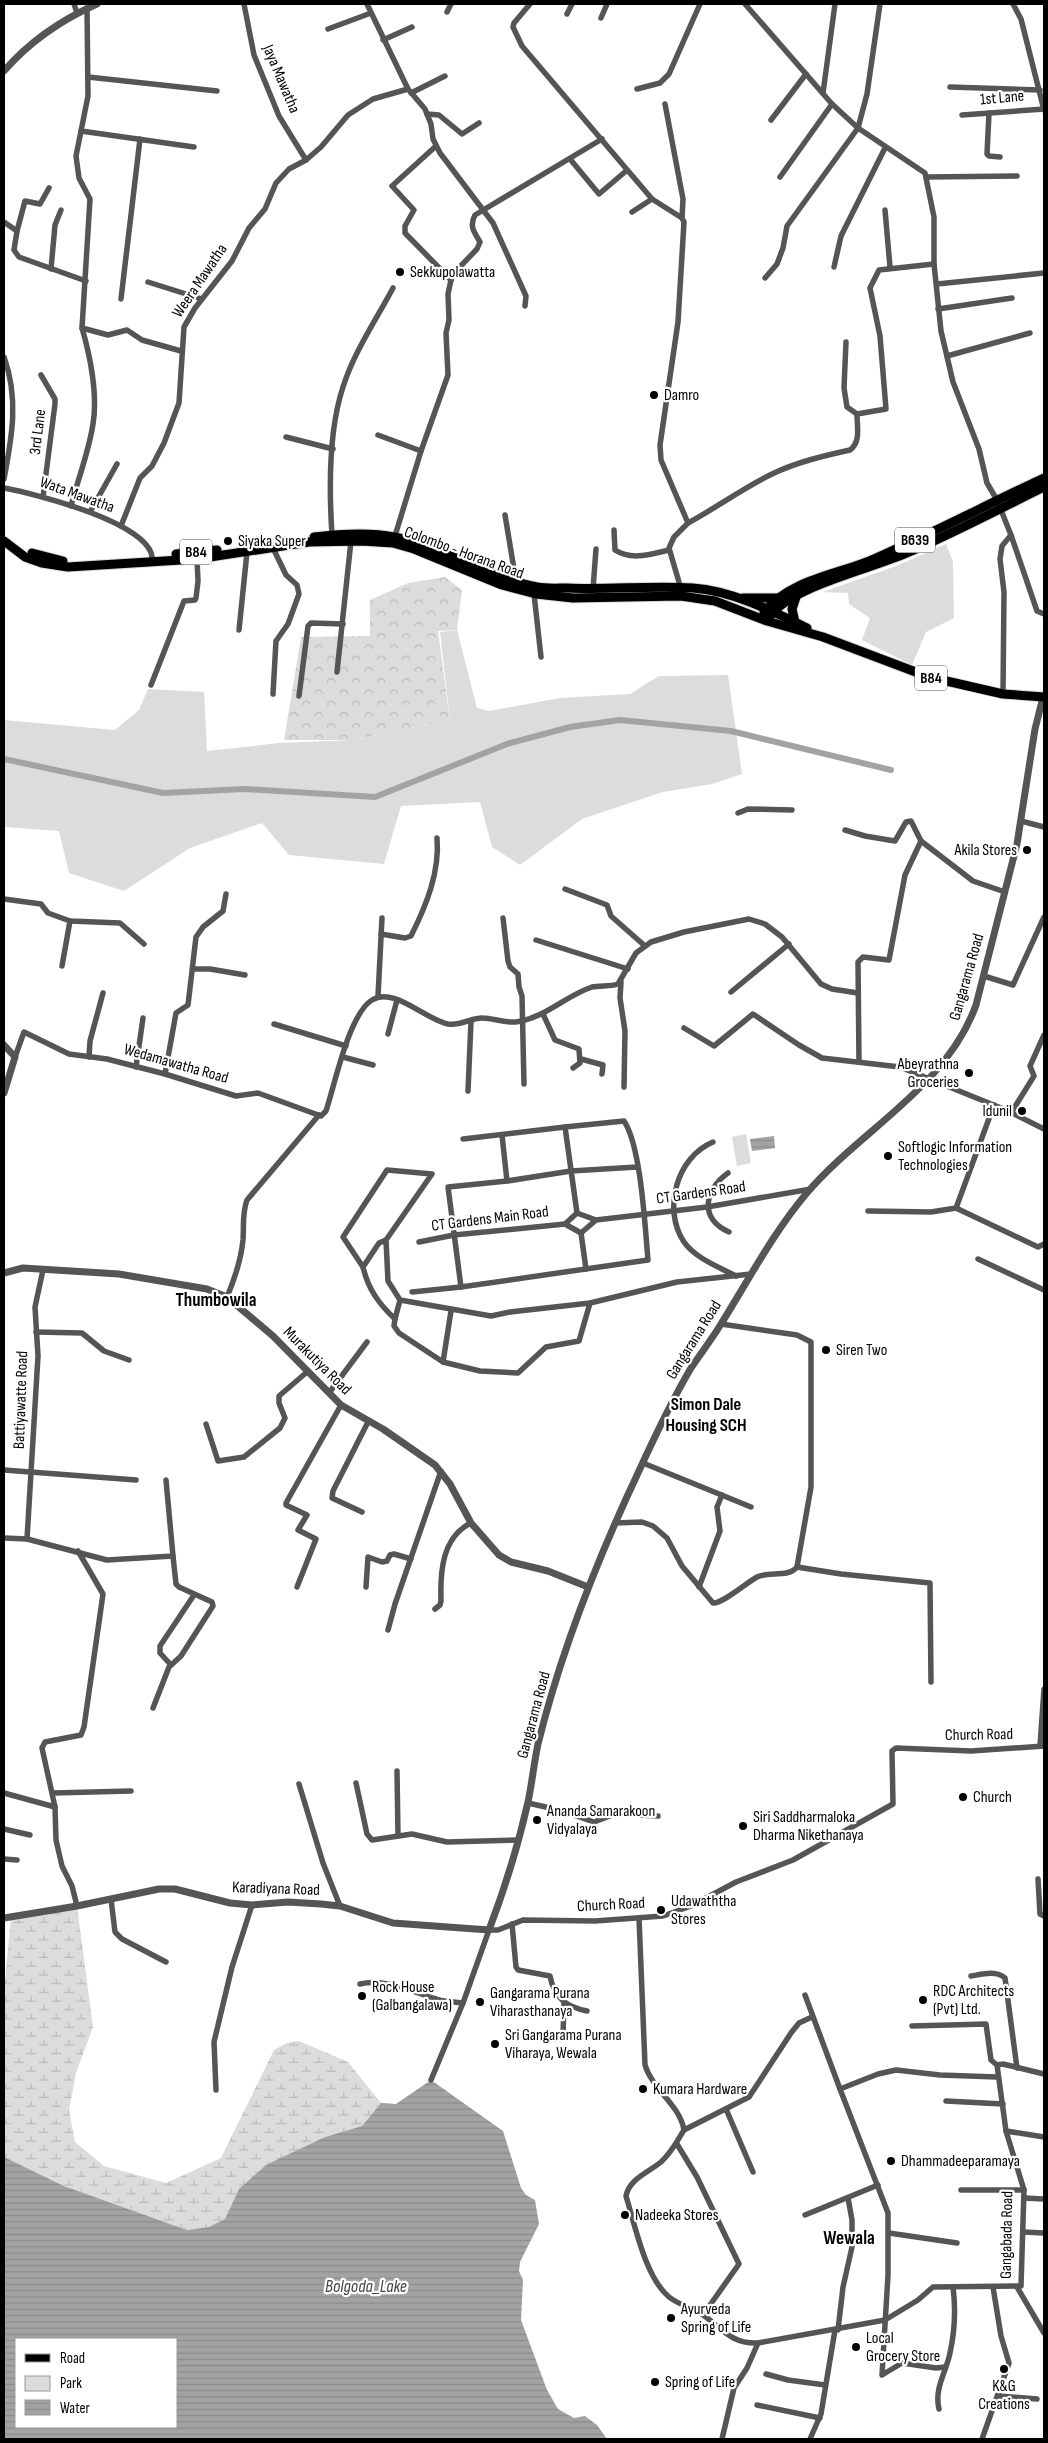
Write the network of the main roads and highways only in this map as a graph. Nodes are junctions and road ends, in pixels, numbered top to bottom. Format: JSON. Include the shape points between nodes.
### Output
{"nodes":[{"id":1,"x":1044,"y":478,"type":"edge"},
{"id":2,"x":1044,"y":487,"type":"edge"},
{"id":3,"x":999,"y":504,"type":"junction"},
{"id":4,"x":4,"y":534,"type":"edge"},
{"id":5,"x":394,"y":540,"type":"junction"},
{"id":6,"x":4,"y":541,"type":"edge"},
{"id":7,"x":153,"y":558,"type":"junction"},
{"id":8,"x":681,"y":592,"type":"junction"},
{"id":9,"x":796,"y":596,"type":"junction"},
{"id":10,"x":738,"y":598,"type":"junction"},
{"id":11,"x":780,"y":598,"type":"junction"},
{"id":12,"x":770,"y":611,"type":"junction"},
{"id":13,"x":764,"y":619,"type":"junction"},
{"id":14,"x":795,"y":622,"type":"junction"},
{"id":15,"x":823,"y":637,"type":"junction"},
{"id":16,"x":1044,"y":697,"type":"edge"}],
"edges":[{"from":1,"to":3,"type":"main road","number":"B639"},
{"from":2,"to":3,"type":"main road","number":"B639"},
{"from":3,"to":9,"type":"main road","number":"B639","via":[[909,552]]},
{"from":3,"to":11,"type":"main road","number":"B639","via":[[874,559],[814,578]]},
{"from":4,"to":7,"type":"main road","name":"Colombo - Horana Road","number":"B84","via":[[27,551],[58,561]]},
{"from":5,"to":7,"type":"main road","name":"Colombo - Horana Road","number":"B84","via":[[309,542],[197,559]]},
{"from":5,"to":7,"type":"main road","name":"Colombo - Horana Road","number":"B84","via":[[367,534],[332,535]]},
{"from":5,"to":8,"type":"main road","name":"Colombo - Horana Road","number":"B84","via":[[416,542],[538,587]]},
{"from":5,"to":8,"type":"main road","name":"Colombo - Horana Road","number":"B84","via":[[502,585],[534,594],[573,598]]},
{"from":6,"to":7,"type":"main road","name":"Colombo - Horana Road","number":"B84","via":[[25,557],[57,567]]},
{"from":8,"to":10,"type":"main road","number":"B84","via":[[715,591]]},
{"from":8,"to":13,"type":"main road","number":"B84"},
{"from":9,"to":12,"type":"main road","number":"B639"},
{"from":9,"to":14,"type":"main road","via":[[792,608]]},
{"from":10,"to":11,"type":"main road"},
{"from":10,"to":12,"type":"main road","number":"B84"},
{"from":11,"to":12,"type":"main road","number":"B639"},
{"from":12,"to":13,"type":"main road"},
{"from":12,"to":14,"type":"main road","number":"B84"},
{"from":13,"to":15,"type":"main road","number":"B84"},
{"from":14,"to":15,"type":"main road","number":"B84"},
{"from":15,"to":16,"type":"main road","number":"B84","via":[[929,677],[1003,694]]}]}
